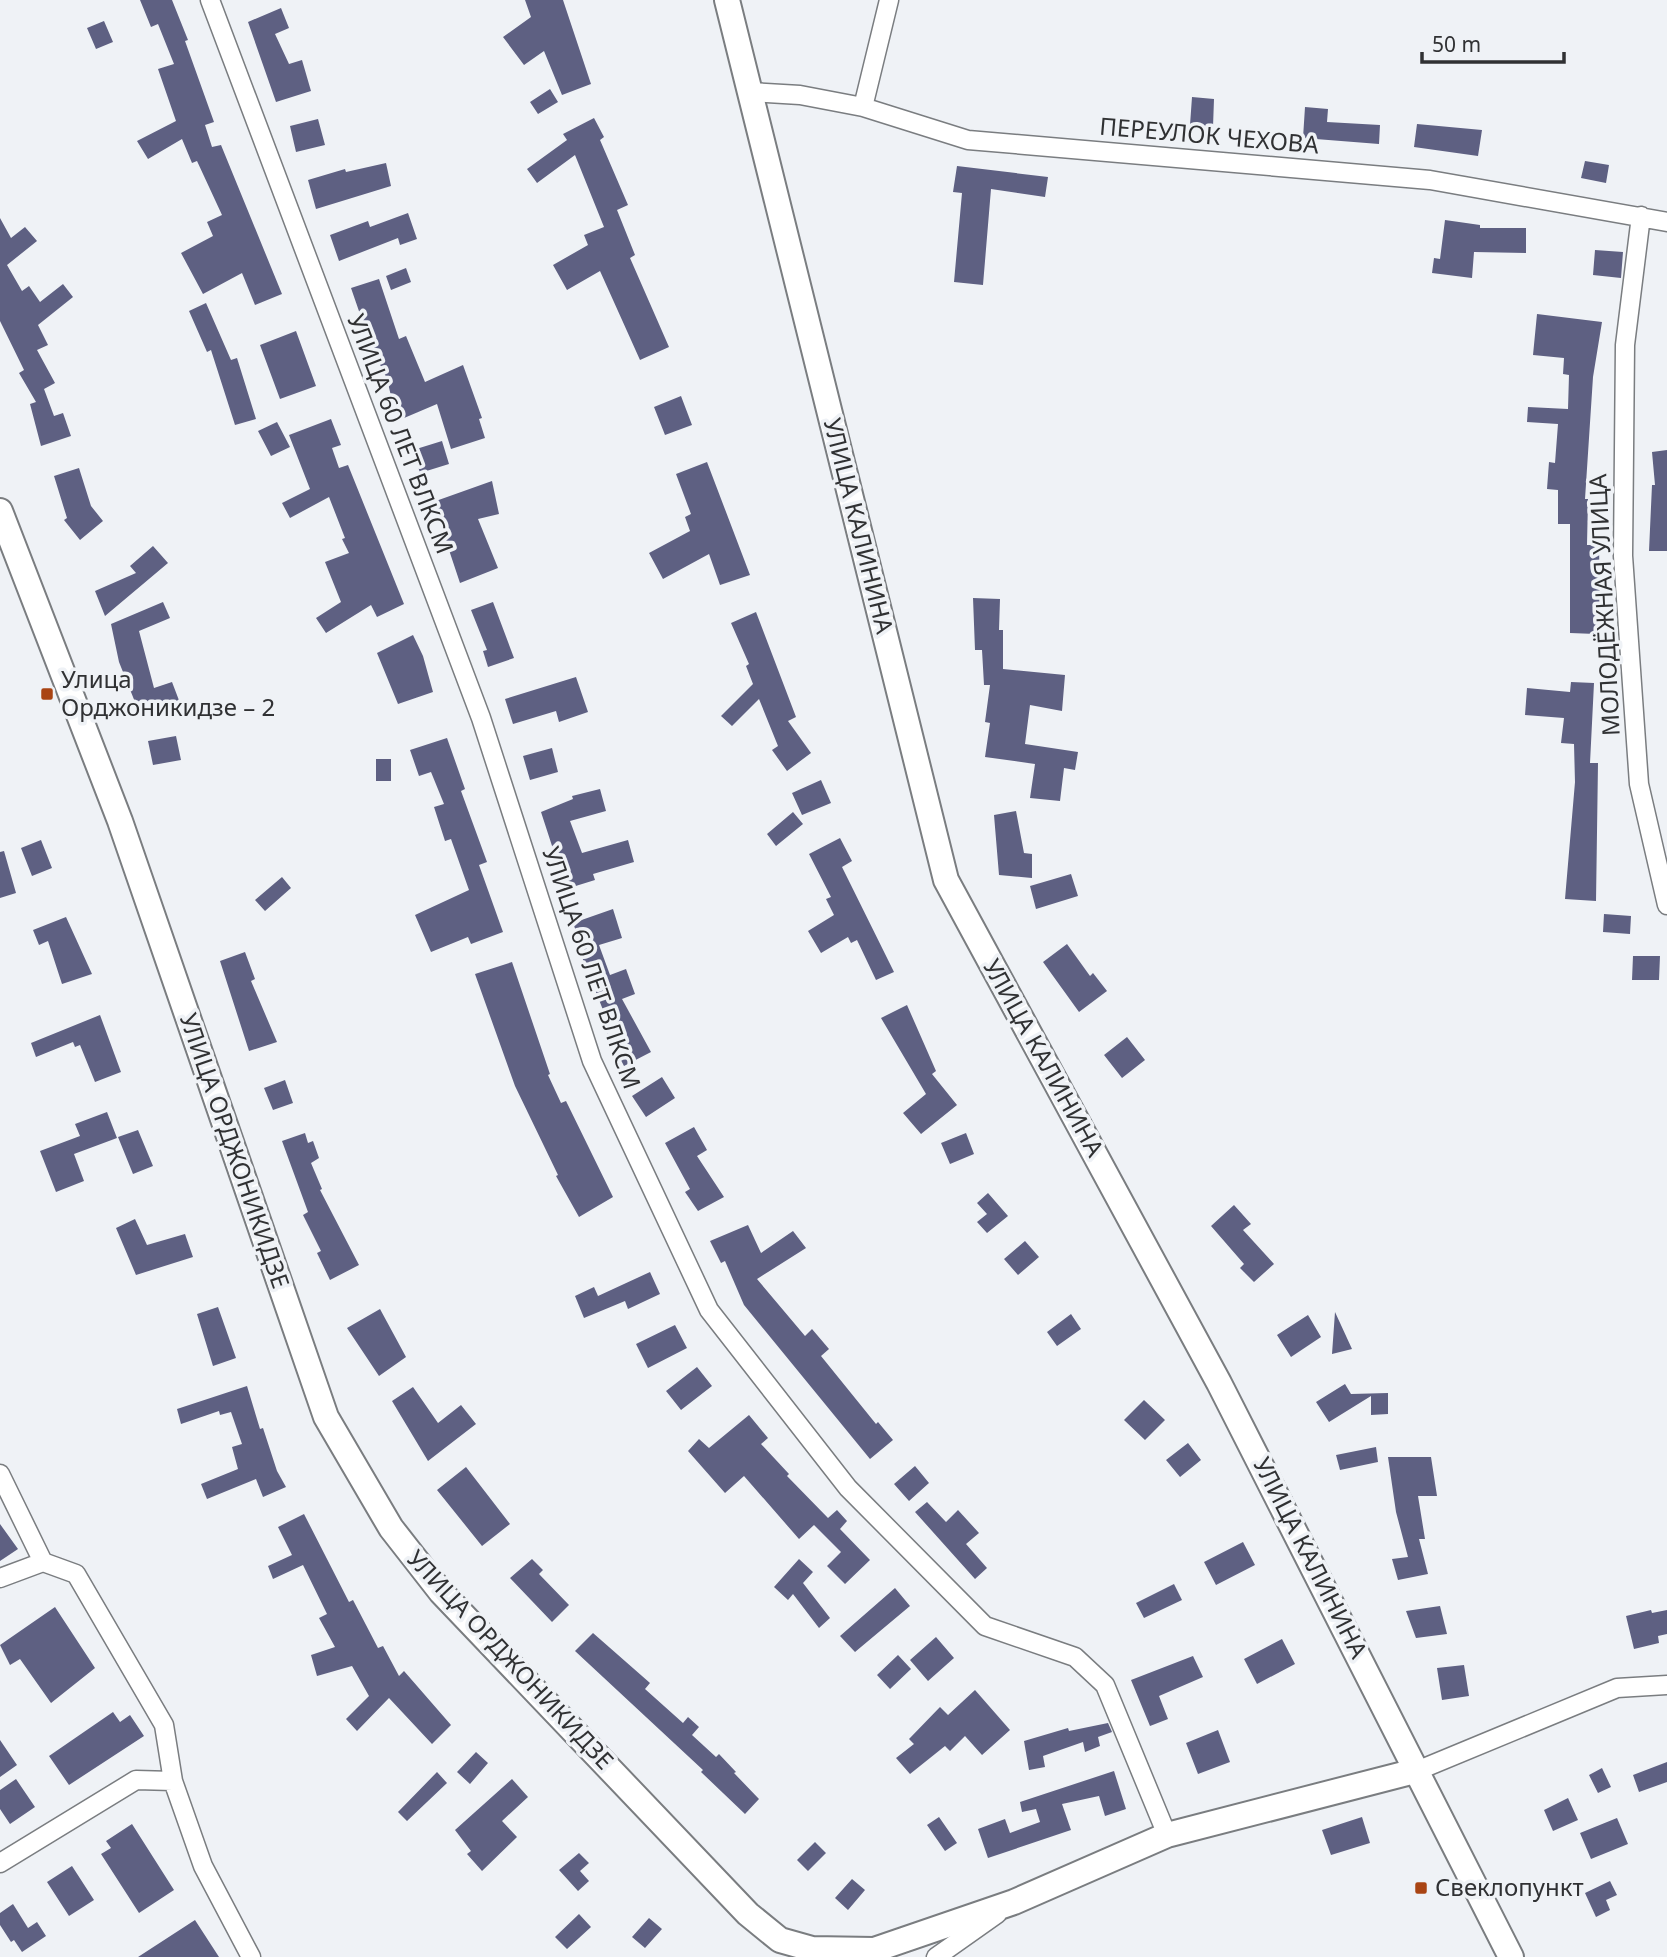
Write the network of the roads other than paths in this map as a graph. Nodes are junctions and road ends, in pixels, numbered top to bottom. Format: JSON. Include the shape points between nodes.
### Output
{"nodes":[{"id":1,"x":209,"y":0,"type":"edge"},
{"id":2,"x":727,"y":0,"type":"edge"},
{"id":3,"x":889,"y":0,"type":"edge"},
{"id":4,"x":750,"y":92,"type":"junction"},
{"id":5,"x":863,"y":107,"type":"junction"},
{"id":6,"x":1641,"y":216,"type":"junction"},
{"id":7,"x":1667,"y":222,"type":"edge"},
{"id":8,"x":0,"y":511,"type":"edge"},
{"id":9,"x":1667,"y":905,"type":"edge"},
{"id":10,"x":0,"y":1474,"type":"edge"},
{"id":11,"x":43,"y":1562,"type":"junction"},
{"id":12,"x":0,"y":1578,"type":"edge"},
{"id":13,"x":1667,"y":1685,"type":"edge"},
{"id":14,"x":1419,"y":1770,"type":"junction"},
{"id":15,"x":173,"y":1781,"type":"junction"},
{"id":16,"x":1167,"y":1835,"type":"junction"},
{"id":17,"x":0,"y":1863,"type":"edge"},
{"id":18,"x":1014,"y":1902,"type":"junction"},
{"id":19,"x":251,"y":1957,"type":"edge"},
{"id":20,"x":936,"y":1957,"type":"edge"},
{"id":21,"x":1511,"y":1957,"type":"edge"}],
"edges":[{"from":1,"to":16,"type":"street","name":"УЛИЦА 60 ЛЕТ ВЛКСМ","via":[[481,718],[592,1061],[709,1310],[848,1488],[985,1626],[1075,1657],[1105,1685]]},
{"from":2,"to":4,"type":"main road","name":"УЛИЦА КАЛИНИНА"},
{"from":3,"to":5,"type":"street"},
{"from":4,"to":5,"type":"street","name":"ПЕРЕУЛОК ЧЕХОВА","via":[[800,95]]},
{"from":4,"to":14,"type":"main road","name":"УЛИЦА КАЛИНИНА","via":[[946,880],[1219,1383]]},
{"from":5,"to":6,"type":"street","name":"ПЕРЕУЛОК ЧЕХОВА","via":[[968,140],[1430,180]]},
{"from":6,"to":7,"type":"street","name":"ПЕРЕУЛОК ЧЕХОВА"},
{"from":6,"to":9,"type":"street","name":"МОЛОДЁЖНАЯ УЛИЦА","via":[[1625,345],[1623,556],[1639,784]]},
{"from":8,"to":18,"type":"main road","name":"УЛИЦА ОРДЖОНИКИДЗЕ","via":[[120,821],[326,1417],[391,1528],[440,1592],[748,1913],[780,1940],[812,1949],[874,1950]]},
{"from":10,"to":11,"type":"street"},
{"from":11,"to":12,"type":"street"},
{"from":11,"to":15,"type":"street","via":[[76,1574],[164,1725]]},
{"from":13,"to":14,"type":"street","via":[[1616,1688]]},
{"from":14,"to":16,"type":"main road","name":"УЛИЦА ОРДЖОНИКИДЗЕ"},
{"from":14,"to":21,"type":"main road","name":"УЛИЦА КАЛИНИНА"},
{"from":15,"to":17,"type":"street","via":[[136,1780]]},
{"from":15,"to":19,"type":"street","via":[[203,1866]]},
{"from":16,"to":18,"type":"main road","name":"УЛИЦА ОРДЖОНИКИДЗЕ"},
{"from":18,"to":20,"type":"street"}]}
